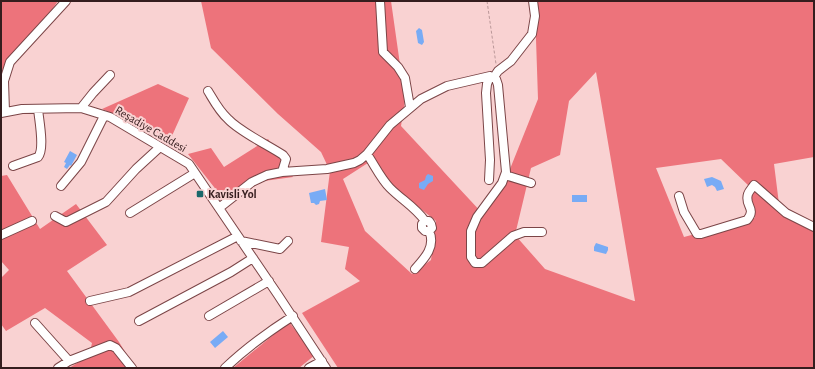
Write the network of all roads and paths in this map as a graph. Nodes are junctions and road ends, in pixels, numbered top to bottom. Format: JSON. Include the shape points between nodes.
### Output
{"nodes":[{"id":1,"x":66,"y":1,"type":"edge"},
{"id":2,"x":380,"y":1,"type":"edge"},
{"id":3,"x":487,"y":1,"type":"edge"},
{"id":4,"x":533,"y":1,"type":"edge"},
{"id":5,"x":110,"y":75,"type":"dead end"},
{"id":6,"x":494,"y":75,"type":"junction"},
{"id":7,"x":208,"y":91,"type":"dead end"},
{"id":8,"x":410,"y":107,"type":"junction"},
{"id":9,"x":81,"y":108,"type":"junction"},
{"id":10,"x":38,"y":109,"type":"junction"},
{"id":11,"x":3,"y":112,"type":"edge"},
{"id":12,"x":104,"y":116,"type":"junction"},
{"id":13,"x":160,"y":147,"type":"junction"},
{"id":14,"x":367,"y":154,"type":"junction"},
{"id":15,"x":13,"y":166,"type":"dead end"},
{"id":16,"x":282,"y":172,"type":"junction"},
{"id":17,"x":195,"y":173,"type":"junction"},
{"id":18,"x":505,"y":175,"type":"junction"},
{"id":19,"x":489,"y":180,"type":"dead end"},
{"id":20,"x":531,"y":183,"type":"dead end"},
{"id":21,"x":61,"y":186,"type":"dead end"},
{"id":22,"x":680,"y":196,"type":"dead end"},
{"id":23,"x":219,"y":208,"type":"junction"},
{"id":24,"x":130,"y":213,"type":"dead end"},
{"id":25,"x":55,"y":216,"type":"dead end"},
{"id":26,"x":32,"y":221,"type":"dead end"},
{"id":27,"x":814,"y":227,"type":"edge"},
{"id":28,"x":542,"y":232,"type":"dead end"},
{"id":29,"x":1,"y":235,"type":"edge"},
{"id":30,"x":240,"y":238,"type":"junction"},
{"id":31,"x":288,"y":241,"type":"dead end"},
{"id":32,"x":254,"y":258,"type":"junction"},
{"id":33,"x":415,"y":269,"type":"dead end"},
{"id":34,"x":269,"y":281,"type":"junction"},
{"id":35,"x":90,"y":301,"type":"dead end"},
{"id":36,"x":209,"y":316,"type":"dead end"},
{"id":37,"x":293,"y":316,"type":"junction"},
{"id":38,"x":140,"y":321,"type":"dead end"},
{"id":39,"x":35,"y":323,"type":"dead end"},
{"id":40,"x":70,"y":361,"type":"junction"},
{"id":41,"x":324,"y":364,"type":"edge"},
{"id":42,"x":58,"y":368,"type":"edge"},
{"id":43,"x":132,"y":368,"type":"edge"},
{"id":44,"x":225,"y":368,"type":"edge"},
{"id":45,"x":309,"y":368,"type":"edge"}],
"edges":[{"from":1,"to":11,"type":"street","via":[[10,62],[4,81]]},
{"from":2,"to":8,"type":"street","via":[[383,52],[405,78]]},
{"from":3,"to":6,"type":"path"},
{"from":4,"to":6,"type":"street","via":[[535,16],[532,34],[511,61]]},
{"from":5,"to":9,"type":"street"},
{"from":6,"to":8,"type":"street","via":[[437,90]]},
{"from":6,"to":18,"type":"street","via":[[498,84]]},
{"from":6,"to":19,"type":"street","via":[[487,84],[486,93]]},
{"from":7,"to":16,"type":"street","via":[[228,120],[283,155],[286,159]]},
{"from":8,"to":14,"type":"street","via":[[390,125]]},
{"from":9,"to":10,"type":"street","name":"Reşadiye Caddesi"},
{"from":9,"to":12,"type":"street","name":"Reşadiye Caddesi"},
{"from":10,"to":11,"type":"street","name":"Reşadiye Caddesi"},
{"from":10,"to":15,"type":"street","via":[[40,155]]},
{"from":12,"to":13,"type":"street","name":"Reşadiye Caddesi","via":[[110,117]]},
{"from":12,"to":21,"type":"street","via":[[81,162]]},
{"from":13,"to":17,"type":"street","name":"Reşadiye Caddesi","via":[[188,164]]},
{"from":13,"to":25,"type":"street","via":[[106,202],[66,222]]},
{"from":14,"to":16,"type":"street","via":[[360,160],[347,164]]},
{"from":14,"to":33,"type":"street","via":[[389,187],[425,221],[432,224],[429,231],[430,248]]},
{"from":16,"to":23,"type":"street","via":[[252,182]]},
{"from":17,"to":23,"type":"street","name":"Reşadiye Caddesi"},
{"from":17,"to":24,"type":"street"},
{"from":18,"to":20,"type":"street"},
{"from":18,"to":28,"type":"street","via":[[502,184],[477,217],[471,232],[473,261],[477,264],[482,263],[513,236],[524,232]]},
{"from":22,"to":27,"type":"street","via":[[684,212],[696,234],[747,220],[752,211],[748,194],[754,186],[786,213]]},
{"from":23,"to":30,"type":"street","name":"Reşadiye Caddesi"},
{"from":26,"to":29,"type":"street"},
{"from":30,"to":31,"type":"street","via":[[280,249]]},
{"from":30,"to":32,"type":"street","name":"Reşadiye Caddesi"},
{"from":30,"to":35,"type":"street","via":[[129,292]]},
{"from":32,"to":34,"type":"street","name":"Reşadiye Caddesi"},
{"from":32,"to":38,"type":"street"},
{"from":34,"to":36,"type":"street"},
{"from":34,"to":37,"type":"street","name":"Reşadiye Caddesi"},
{"from":37,"to":41,"type":"street","name":"Reşadiye Caddesi"},
{"from":37,"to":44,"type":"street","via":[[267,332]]},
{"from":39,"to":40,"type":"street"},
{"from":40,"to":42,"type":"street"},
{"from":40,"to":43,"type":"street","via":[[110,345],[116,348]]},
{"from":41,"to":45,"type":"street"}]}
